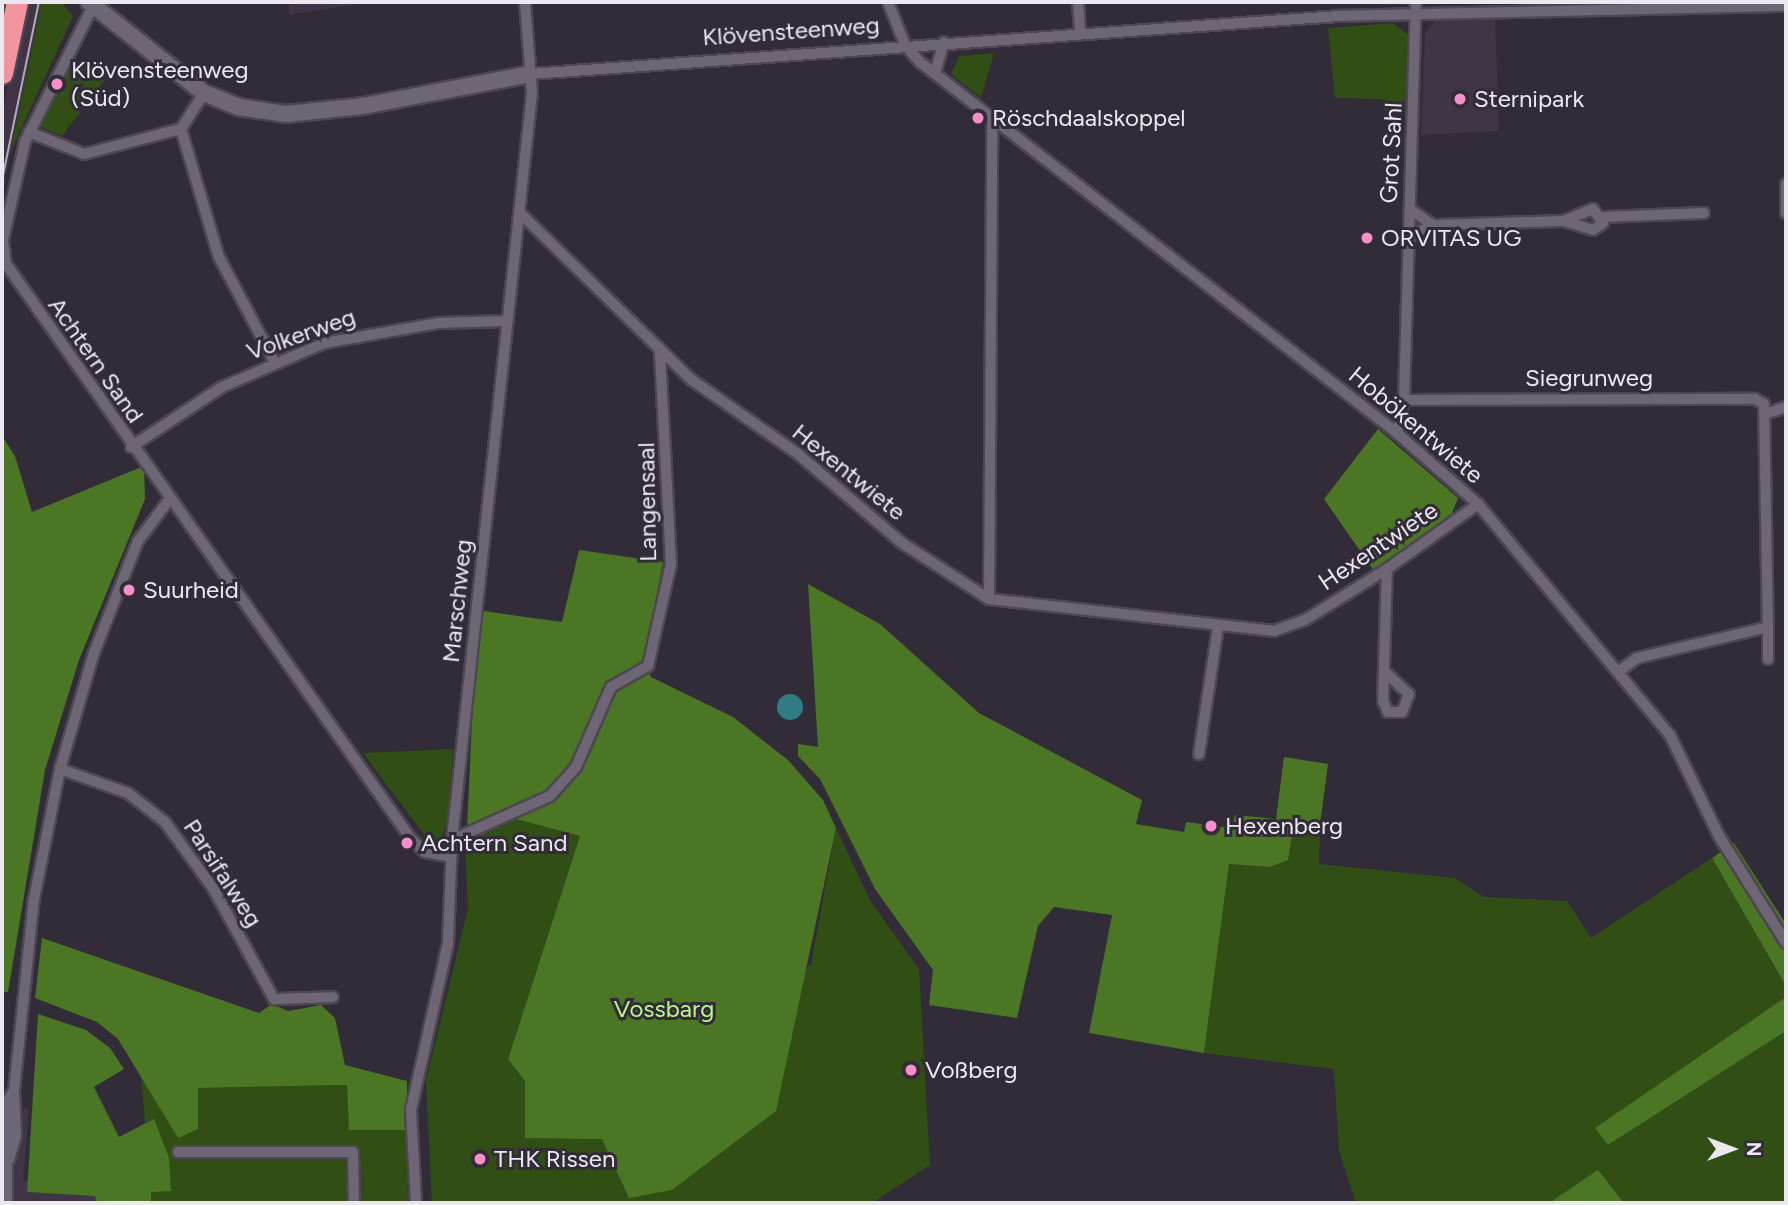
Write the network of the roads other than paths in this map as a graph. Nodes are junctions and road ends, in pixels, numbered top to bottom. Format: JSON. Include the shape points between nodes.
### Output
{"nodes":[{"id":1,"x":17,"y":2,"type":"edge"},
{"id":2,"x":525,"y":2,"type":"edge"},
{"id":3,"x":888,"y":2,"type":"edge"},
{"id":4,"x":1078,"y":2,"type":"edge"},
{"id":5,"x":92,"y":3,"type":"edge"},
{"id":6,"x":1786,"y":6,"type":"edge"},
{"id":7,"x":1418,"y":7,"type":"edge"},
{"id":8,"x":1080,"y":34,"type":"junction"},
{"id":9,"x":944,"y":42,"type":"junction"},
{"id":10,"x":905,"y":45,"type":"junction"},
{"id":11,"x":2,"y":73,"type":"edge"},
{"id":12,"x":935,"y":73,"type":"junction"},
{"id":13,"x":530,"y":74,"type":"junction"},
{"id":14,"x":204,"y":93,"type":"junction"},
{"id":15,"x":992,"y":119,"type":"junction"},
{"id":16,"x":181,"y":129,"type":"junction"},
{"id":17,"x":29,"y":132,"type":"junction"},
{"id":18,"x":1786,"y":184,"type":"edge"},
{"id":19,"x":1409,"y":209,"type":"junction"},
{"id":20,"x":520,"y":213,"type":"junction"},
{"id":21,"x":1704,"y":213,"type":"dead end"},
{"id":22,"x":1786,"y":213,"type":"edge"},
{"id":23,"x":1603,"y":217,"type":"junction"},
{"id":24,"x":1564,"y":220,"type":"junction"},
{"id":25,"x":1433,"y":225,"type":"junction"},
{"id":26,"x":1407,"y":238,"type":"junction"},
{"id":27,"x":505,"y":321,"type":"junction"},
{"id":28,"x":660,"y":351,"type":"junction"},
{"id":29,"x":274,"y":361,"type":"junction"},
{"id":30,"x":1404,"y":400,"type":"junction"},
{"id":31,"x":1786,"y":408,"type":"edge"},
{"id":32,"x":1768,"y":413,"type":"junction"},
{"id":33,"x":1397,"y":433,"type":"junction"},
{"id":34,"x":131,"y":447,"type":"junction"},
{"id":35,"x":169,"y":500,"type":"junction"},
{"id":36,"x":1478,"y":504,"type":"junction"},
{"id":37,"x":1387,"y":569,"type":"junction"},
{"id":38,"x":989,"y":599,"type":"junction"},
{"id":39,"x":1218,"y":627,"type":"junction"},
{"id":40,"x":1768,"y":627,"type":"junction"},
{"id":41,"x":1768,"y":659,"type":"dead end"},
{"id":42,"x":1619,"y":671,"type":"junction"},
{"id":43,"x":1385,"y":672,"type":"dead end"},
{"id":44,"x":1199,"y":754,"type":"dead end"},
{"id":45,"x":60,"y":769,"type":"junction"},
{"id":46,"x":452,"y":840,"type":"junction"},
{"id":47,"x":451,"y":856,"type":"junction"},
{"id":48,"x":1786,"y":943,"type":"edge"},
{"id":49,"x":333,"y":997,"type":"dead end"},
{"id":50,"x":178,"y":1152,"type":"dead end"},
{"id":51,"x":6,"y":1203,"type":"edge"},
{"id":52,"x":354,"y":1203,"type":"edge"},
{"id":53,"x":415,"y":1203,"type":"edge"}],
"edges":[{"from":1,"to":11,"type":"highway"},
{"from":2,"to":13,"type":"street","name":"Marschweg"},
{"from":3,"to":10,"type":"street"},
{"from":4,"to":8,"type":"street"},
{"from":5,"to":14,"type":"street","name":"Klövensteenweg"},
{"from":5,"to":17,"type":"street","name":"Achtern Sand"},
{"from":6,"to":7,"type":"street","name":"Klövensteenweg"},
{"from":7,"to":8,"type":"street","name":"Klövensteenweg"},
{"from":7,"to":19,"type":"street","name":"Grot Sahl"},
{"from":8,"to":9,"type":"street","name":"Klövensteenweg"},
{"from":9,"to":10,"type":"street","name":"Klövensteenweg"},
{"from":9,"to":12,"type":"street"},
{"from":10,"to":12,"type":"street","name":"Hobökentwiete"},
{"from":10,"to":13,"type":"street","name":"Klövensteenweg"},
{"from":12,"to":15,"type":"street","name":"Hobökentwiete"},
{"from":13,"to":14,"type":"street","name":"Klövensteenweg","via":[[286,114],[239,107]]},
{"from":13,"to":20,"type":"street","name":"Marschweg"},
{"from":14,"to":16,"type":"street"},
{"from":15,"to":33,"type":"street","name":"Hobökentwiete"},
{"from":15,"to":38,"type":"street"},
{"from":16,"to":17,"type":"street","via":[[84,154]]},
{"from":16,"to":29,"type":"street","via":[[219,257]]},
{"from":17,"to":34,"type":"street","name":"Achtern Sand","via":[[3,240],[6,264]]},
{"from":18,"to":22,"type":"street"},
{"from":19,"to":25,"type":"street"},
{"from":19,"to":26,"type":"street","name":"Grot Sahl"},
{"from":20,"to":27,"type":"street","name":"Marschweg"},
{"from":20,"to":28,"type":"street","name":"Hexentwiete"},
{"from":21,"to":23,"type":"street"},
{"from":23,"to":24,"type":"street","via":[[1591,209]]},
{"from":23,"to":24,"type":"street","via":[[1597,229]]},
{"from":24,"to":25,"type":"street"},
{"from":25,"to":26,"type":"street"},
{"from":26,"to":30,"type":"street","name":"Grot Sahl"},
{"from":27,"to":29,"type":"street","name":"Volkerweg","via":[[375,331]]},
{"from":27,"to":46,"type":"street","name":"Marschweg"},
{"from":28,"to":38,"type":"street","name":"Hexentwiete","via":[[902,543]]},
{"from":28,"to":46,"type":"street","name":"Langensaal","via":[[671,564],[648,666],[611,687],[576,767],[550,796]]},
{"from":29,"to":34,"type":"street","name":"Volkerweg"},
{"from":30,"to":32,"type":"street","name":"Siegrunweg","via":[[1755,398]]},
{"from":30,"to":33,"type":"street","name":"Grot Sahl"},
{"from":31,"to":32,"type":"street"},
{"from":32,"to":40,"type":"street"},
{"from":33,"to":36,"type":"street","name":"Hobökentwiete"},
{"from":34,"to":35,"type":"street","name":"Achtern Sand"},
{"from":35,"to":45,"type":"street","via":[[138,541],[94,653]]},
{"from":35,"to":47,"type":"street","name":"Achtern Sand","via":[[411,839],[425,852]]},
{"from":36,"to":37,"type":"street","name":"Hexentwiete"},
{"from":36,"to":42,"type":"street","name":"Hobökentwiete"},
{"from":37,"to":39,"type":"street","name":"Hexentwiete","via":[[1285,629]]},
{"from":37,"to":43,"type":"street"},
{"from":38,"to":39,"type":"street","name":"Hexentwiete"},
{"from":39,"to":44,"type":"street"},
{"from":40,"to":41,"type":"street"},
{"from":40,"to":42,"type":"street","via":[[1637,658]]},
{"from":42,"to":48,"type":"street","name":"Hobökentwiete","via":[[1670,734],[1718,836]]},
{"from":45,"to":49,"type":"street","name":"Parsifalweg","via":[[128,793],[165,822],[213,888],[274,999]]},
{"from":45,"to":51,"type":"street","via":[[34,899],[14,1091],[16,1135]]},
{"from":46,"to":47,"type":"street","name":"Marschweg"},
{"from":47,"to":53,"type":"street","name":"Marschweg","via":[[448,943],[411,1110]]},
{"from":50,"to":52,"type":"street","via":[[353,1152]]}]}
